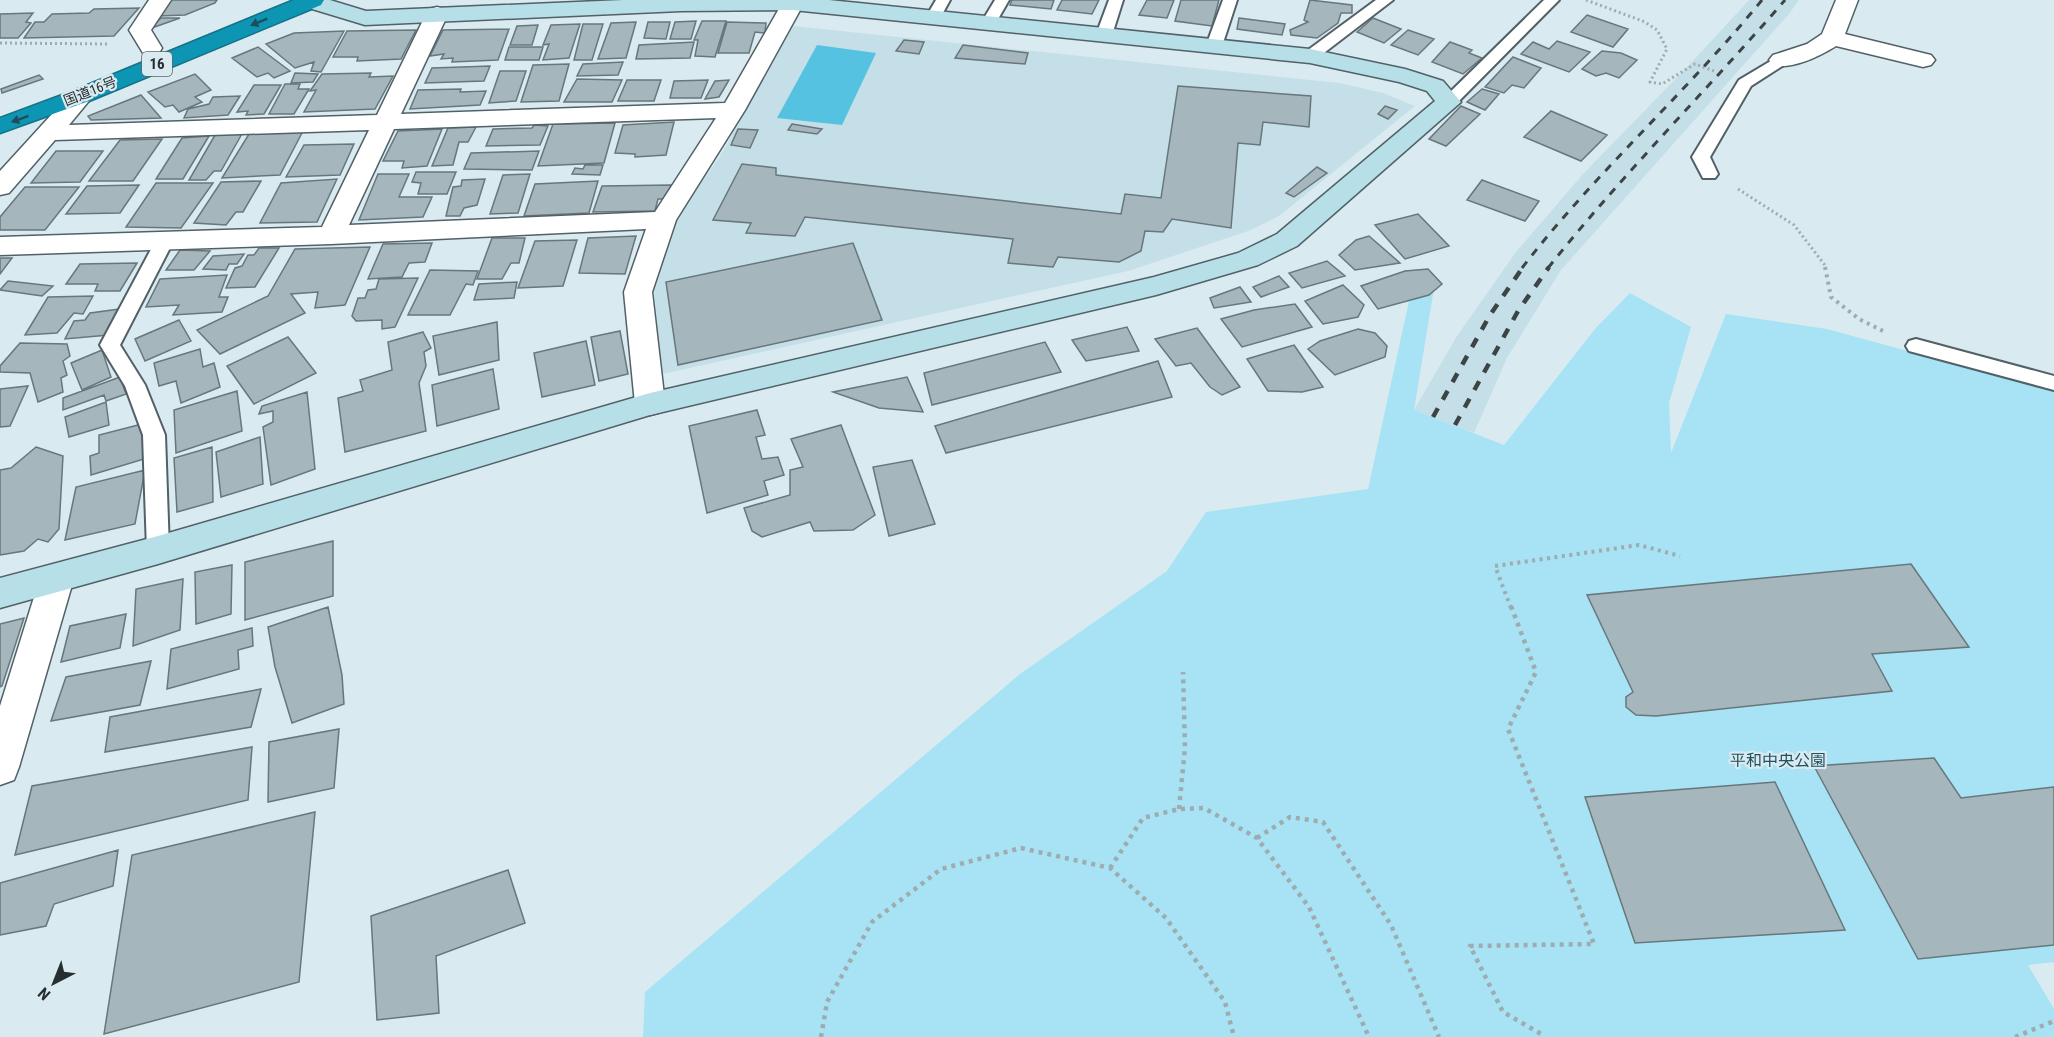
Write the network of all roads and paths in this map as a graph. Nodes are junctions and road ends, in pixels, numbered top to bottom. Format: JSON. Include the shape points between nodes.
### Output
{"nodes":[{"id":1,"x":160,"y":0,"type":"edge"},
{"id":2,"x":271,"y":0,"type":"edge"},
{"id":3,"x":310,"y":0,"type":"edge"},
{"id":4,"x":1002,"y":0,"type":"edge"},
{"id":5,"x":1116,"y":0,"type":"edge"},
{"id":6,"x":1230,"y":0,"type":"edge"},
{"id":7,"x":1386,"y":0,"type":"edge"},
{"id":8,"x":1552,"y":0,"type":"edge"},
{"id":9,"x":1586,"y":0,"type":"edge"},
{"id":10,"x":1847,"y":0,"type":"edge"},
{"id":11,"x":682,"y":2,"type":"edge"},
{"id":12,"x":793,"y":3,"type":"junction"},
{"id":13,"x":835,"y":3,"type":"edge"},
{"id":14,"x":939,"y":9,"type":"edge"},
{"id":15,"x":437,"y":14,"type":"junction"},
{"id":16,"x":989,"y":23,"type":"junction"},
{"id":17,"x":1104,"y":35,"type":"junction"},
{"id":18,"x":1832,"y":38,"type":"junction"},
{"id":19,"x":0,"y":44,"type":"edge"},
{"id":20,"x":111,"y":44,"type":"dead end"},
{"id":21,"x":1214,"y":46,"type":"junction"},
{"id":22,"x":151,"y":48,"type":"junction"},
{"id":23,"x":1310,"y":56,"type":"junction"},
{"id":24,"x":1781,"y":60,"type":"joint"},
{"id":25,"x":1923,"y":60,"type":"dead end"},
{"id":26,"x":1695,"y":63,"type":"dead end"},
{"id":27,"x":81,"y":96,"type":"junction"},
{"id":28,"x":1449,"y":102,"type":"junction"},
{"id":29,"x":0,"y":105,"type":"edge"},
{"id":30,"x":733,"y":110,"type":"junction"},
{"id":31,"x":386,"y":122,"type":"junction"},
{"id":32,"x":0,"y":126,"type":"edge"},
{"id":33,"x":48,"y":133,"type":"junction"},
{"id":34,"x":1710,"y":174,"type":"joint"},
{"id":35,"x":0,"y":187,"type":"edge"},
{"id":36,"x":663,"y":220,"type":"junction"},
{"id":37,"x":331,"y":235,"type":"junction"},
{"id":38,"x":165,"y":240,"type":"junction"},
{"id":39,"x":0,"y":246,"type":"edge"},
{"id":40,"x":1916,"y":346,"type":"joint"},
{"id":41,"x":2054,"y":383,"type":"edge"},
{"id":42,"x":650,"y":404,"type":"junction"},
{"id":43,"x":158,"y":550,"type":"junction"},
{"id":44,"x":1680,"y":556,"type":"dead end"},
{"id":45,"x":57,"y":578,"type":"junction"},
{"id":46,"x":0,"y":593,"type":"edge"},
{"id":47,"x":1184,"y":672,"type":"dead end"},
{"id":48,"x":0,"y":767,"type":"edge"},
{"id":49,"x":1179,"y":809,"type":"junction"},
{"id":50,"x":1257,"y":838,"type":"junction"},
{"id":51,"x":1110,"y":868,"type":"junction"},
{"id":52,"x":2054,"y":1021,"type":"edge"},
{"id":53,"x":821,"y":1037,"type":"edge"},
{"id":54,"x":1234,"y":1037,"type":"edge"},
{"id":55,"x":1369,"y":1037,"type":"edge"},
{"id":56,"x":1439,"y":1037,"type":"edge"},
{"id":57,"x":1540,"y":1037,"type":"edge"},
{"id":58,"x":2014,"y":1037,"type":"edge"}],
"edges":[{"from":1,"to":22,"type":"street","via":[[140,30]]},
{"from":2,"to":22,"type":"highway","name":"国道16号","number":"16"},
{"from":3,"to":15,"type":"street","via":[[365,18]]},
{"from":3,"to":27,"type":"highway","name":"国道16号","number":"16","one_way":true},
{"from":4,"to":16,"type":"lane"},
{"from":5,"to":17,"type":"lane"},
{"from":6,"to":21,"type":"lane"},
{"from":7,"to":23,"type":"lane"},
{"from":8,"to":28,"type":"lane"},
{"from":9,"to":26,"type":"path","via":[[1657,30],[1667,49],[1650,82],[1662,84]]},
{"from":10,"to":18,"type":"street"},
{"from":11,"to":12,"type":"street"},
{"from":11,"to":15,"type":"street"},
{"from":12,"to":13,"type":"street"},
{"from":12,"to":30,"type":"street"},
{"from":13,"to":14,"type":"street"},
{"from":14,"to":16,"type":"street"},
{"from":15,"to":31,"type":"street"},
{"from":16,"to":17,"type":"street"},
{"from":17,"to":21,"type":"street"},
{"from":18,"to":24,"type":"street","via":[[1815,49]]},
{"from":18,"to":25,"type":"street"},
{"from":19,"to":20,"type":"path"},
{"from":21,"to":23,"type":"street"},
{"from":22,"to":29,"type":"highway","name":"国道16号","number":"16"},
{"from":23,"to":28,"type":"street","via":[[1406,76],[1435,86]]},
{"from":24,"to":34,"type":"lane","via":[[1745,83],[1701,157]]},
{"from":27,"to":32,"type":"highway","name":"国道16号","number":"16","one_way":true},
{"from":27,"to":33,"type":"street"},
{"from":28,"to":42,"type":"street","via":[[1287,240],[1248,259],[1156,286]]},
{"from":30,"to":31,"type":"street"},
{"from":30,"to":36,"type":"street"},
{"from":31,"to":33,"type":"street"},
{"from":31,"to":37,"type":"street"},
{"from":33,"to":35,"type":"street"},
{"from":34,"to":40,"type":"path","via":[[1794,225],[1824,264],[1831,297],[1859,319]]},
{"from":36,"to":37,"type":"street"},
{"from":36,"to":42,"type":"street","via":[[638,292]]},
{"from":37,"to":38,"type":"street"},
{"from":38,"to":39,"type":"street"},
{"from":38,"to":43,"type":"lane","via":[[110,345],[135,386],[154,435]]},
{"from":40,"to":41,"type":"lane"},
{"from":42,"to":43,"type":"street"},
{"from":43,"to":45,"type":"street"},
{"from":44,"to":57,"type":"path","via":[[1639,545],[1495,566],[1536,672],[1508,729],[1594,944],[1470,946],[1503,1012],[1541,1034]]},
{"from":45,"to":46,"type":"street"},
{"from":45,"to":48,"type":"street"},
{"from":47,"to":49,"type":"path","via":[[1185,748]]},
{"from":49,"to":50,"type":"path","via":[[1204,807]]},
{"from":49,"to":51,"type":"path","via":[[1143,818]]},
{"from":50,"to":55,"type":"path","via":[[1309,907]]},
{"from":50,"to":56,"type":"path","via":[[1290,817],[1323,822],[1391,925]]},
{"from":51,"to":53,"type":"path","via":[[1021,848],[941,869],[872,922],[826,1002]]},
{"from":51,"to":54,"type":"path","via":[[1166,918],[1225,1002]]},
{"from":52,"to":58,"type":"path"}]}
